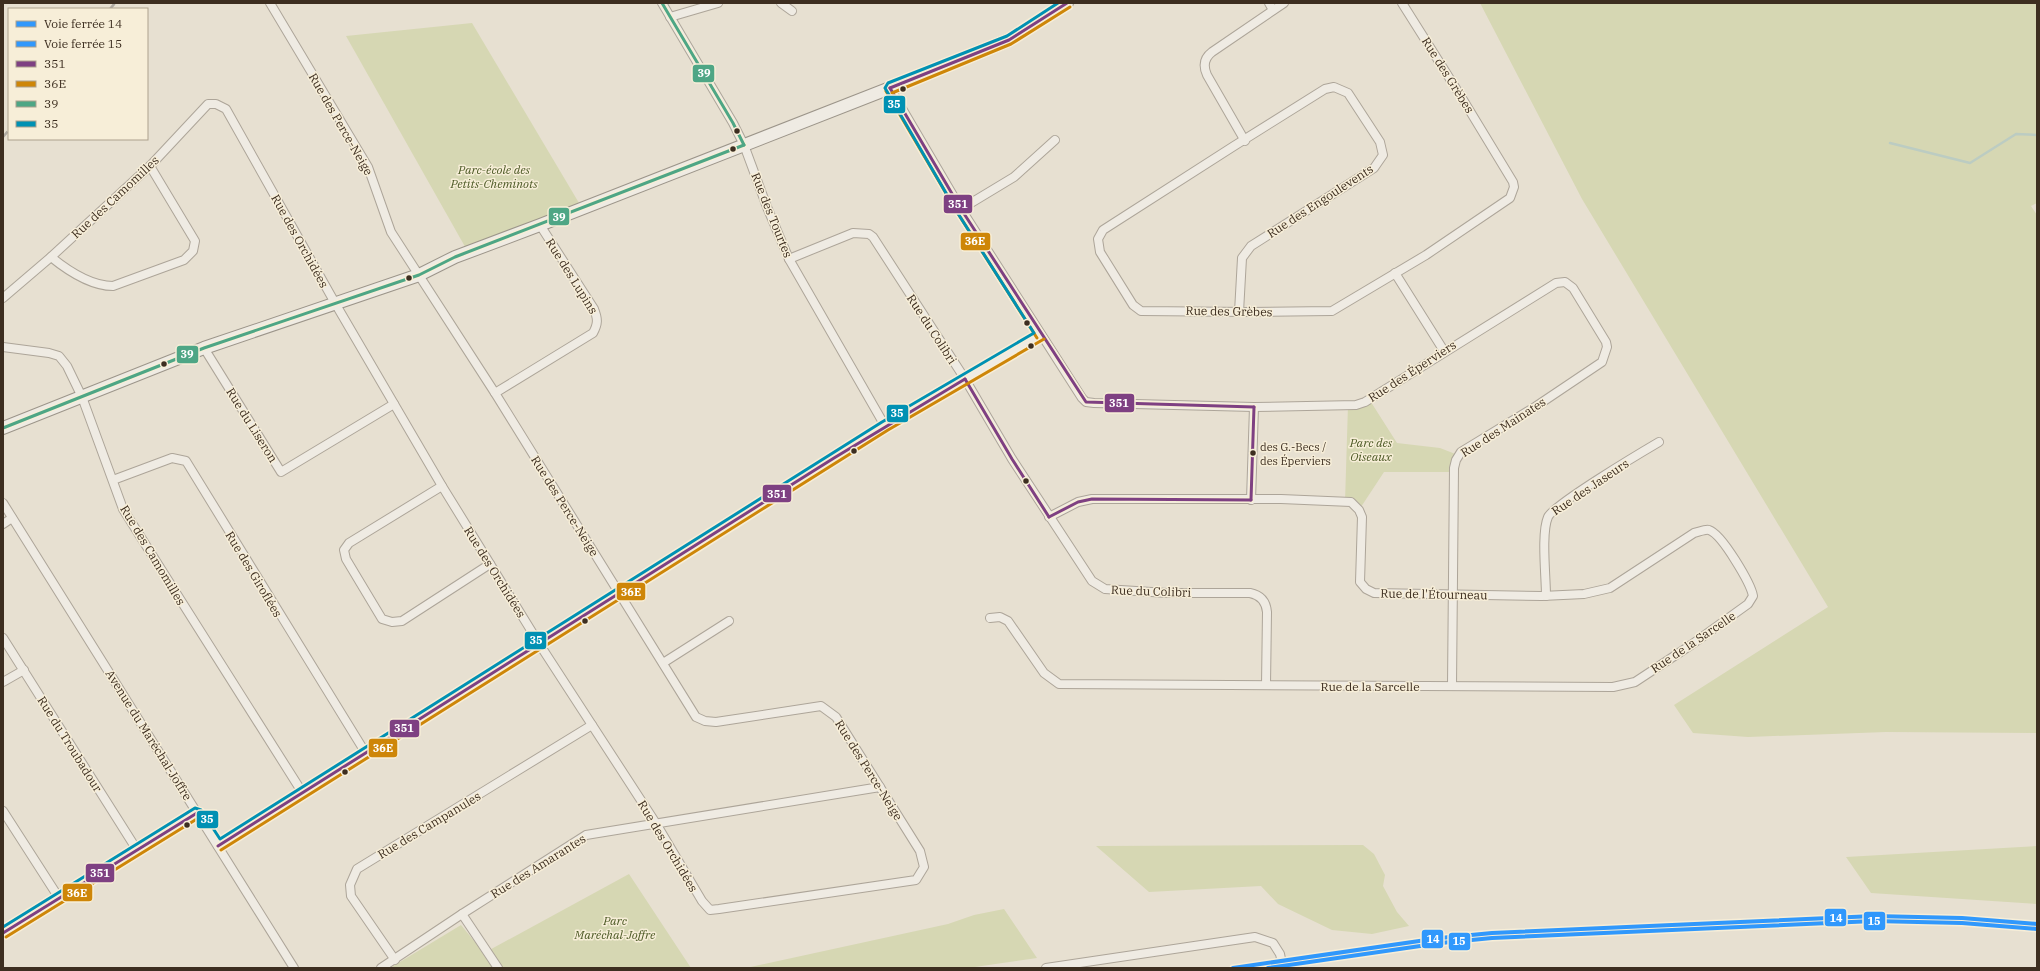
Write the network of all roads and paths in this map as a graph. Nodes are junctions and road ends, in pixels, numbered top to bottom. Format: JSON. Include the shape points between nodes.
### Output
{"nodes":[{"id":1,"x":270,"y":3,"type":"edge"},
{"id":2,"x":662,"y":3,"type":"edge"},
{"id":3,"x":718,"y":3,"type":"edge"},
{"id":4,"x":781,"y":3,"type":"edge"},
{"id":5,"x":1067,"y":3,"type":"edge"},
{"id":6,"x":1284,"y":3,"type":"edge"},
{"id":7,"x":1402,"y":3,"type":"edge"},
{"id":8,"x":1271,"y":6,"type":"edge"},
{"id":9,"x":792,"y":11,"type":"dead end"},
{"id":10,"x":670,"y":18,"type":"junction"},
{"id":11,"x":890,"y":88,"type":"junction"},
{"id":12,"x":226,"y":109,"type":"joint"},
{"id":13,"x":1055,"y":140,"type":"dead end"},
{"id":14,"x":1245,"y":140,"type":"junction"},
{"id":15,"x":744,"y":145,"type":"junction"},
{"id":16,"x":150,"y":166,"type":"junction"},
{"id":17,"x":961,"y":209,"type":"junction"},
{"id":18,"x":540,"y":225,"type":"junction"},
{"id":19,"x":51,"y":257,"type":"junction"},
{"id":20,"x":789,"y":259,"type":"junction"},
{"id":21,"x":1395,"y":273,"type":"junction"},
{"id":22,"x":419,"y":275,"type":"junction"},
{"id":23,"x":1566,"y":282,"type":"joint"},
{"id":24,"x":3,"y":298,"type":"edge"},
{"id":25,"x":335,"y":303,"type":"junction"},
{"id":26,"x":1239,"y":312,"type":"junction"},
{"id":27,"x":1041,"y":335,"type":"junction"},
{"id":28,"x":3,"y":347,"type":"edge"},
{"id":29,"x":204,"y":348,"type":"junction"},
{"id":30,"x":1444,"y":351,"type":"junction"},
{"id":31,"x":965,"y":379,"type":"junction"},
{"id":32,"x":495,"y":393,"type":"junction"},
{"id":33,"x":82,"y":397,"type":"junction"},
{"id":34,"x":394,"y":404,"type":"junction"},
{"id":35,"x":1254,"y":406,"type":"junction"},
{"id":36,"x":885,"y":426,"type":"junction"},
{"id":37,"x":3,"y":428,"type":"edge"},
{"id":38,"x":1659,"y":442,"type":"dead end"},
{"id":39,"x":113,"y":480,"type":"junction"},
{"id":40,"x":442,"y":486,"type":"junction"},
{"id":41,"x":1251,"y":500,"type":"junction"},
{"id":42,"x":3,"y":503,"type":"edge"},
{"id":43,"x":1049,"y":517,"type":"junction"},
{"id":44,"x":12,"y":518,"type":"junction"},
{"id":45,"x":3,"y":524,"type":"edge"},
{"id":46,"x":490,"y":564,"type":"junction"},
{"id":47,"x":1453,"y":594,"type":"junction"},
{"id":48,"x":619,"y":595,"type":"junction"},
{"id":49,"x":1546,"y":596,"type":"junction"},
{"id":50,"x":1753,"y":596,"type":"joint"},
{"id":51,"x":990,"y":618,"type":"dead end"},
{"id":52,"x":729,"y":620,"type":"dead end"},
{"id":53,"x":3,"y":638,"type":"edge"},
{"id":54,"x":540,"y":645,"type":"junction"},
{"id":55,"x":663,"y":663,"type":"junction"},
{"id":56,"x":24,"y":670,"type":"junction"},
{"id":57,"x":3,"y":682,"type":"edge"},
{"id":58,"x":1266,"y":685,"type":"junction"},
{"id":59,"x":1452,"y":686,"type":"junction"},
{"id":60,"x":592,"y":725,"type":"junction"},
{"id":61,"x":365,"y":752,"type":"junction"},
{"id":62,"x":880,"y":787,"type":"junction"},
{"id":63,"x":302,"y":792,"type":"junction"},
{"id":64,"x":3,"y":811,"type":"edge"},
{"id":65,"x":197,"y":813,"type":"junction"},
{"id":66,"x":657,"y":825,"type":"junction"},
{"id":67,"x":218,"y":846,"type":"junction"},
{"id":68,"x":137,"y":850,"type":"junction"},
{"id":69,"x":916,"y":880,"type":"joint"},
{"id":70,"x":60,"y":898,"type":"junction"},
{"id":71,"x":462,"y":914,"type":"junction"},
{"id":72,"x":3,"y":933,"type":"edge"},
{"id":73,"x":395,"y":960,"type":"junction"},
{"id":74,"x":294,"y":968,"type":"edge"},
{"id":75,"x":381,"y":968,"type":"edge"},
{"id":76,"x":498,"y":968,"type":"edge"},
{"id":77,"x":1046,"y":968,"type":"edge"},
{"id":78,"x":1283,"y":968,"type":"edge"}],
"edges":[{"from":1,"to":22,"type":"street","name":"Rue des Perce-Neige","via":[[368,167],[391,232]]},
{"from":2,"to":10,"type":"street","name":"Rue des Tourtes"},
{"from":3,"to":10,"type":"street"},
{"from":4,"to":9,"type":"street"},
{"from":5,"to":11,"type":"street","via":[[1009,40]]},
{"from":6,"to":8,"type":"street"},
{"from":7,"to":21,"type":"street","name":"Rue des Grèbes","via":[[1514,187],[1510,198]]},
{"from":8,"to":14,"type":"street","via":[[1212,52],[1204,66]]},
{"from":10,"to":15,"type":"street","name":"Rue des Tourtes"},
{"from":11,"to":15,"type":"street"},
{"from":11,"to":17,"type":"street","name":"Rue des Éperviers"},
{"from":12,"to":16,"type":"street","name":"Rue des Camomilles","via":[[216,104],[208,104]]},
{"from":12,"to":25,"type":"street","name":"Rue des Orchidées"},
{"from":13,"to":17,"type":"street","via":[[1014,177]]},
{"from":14,"to":26,"type":"street","name":"Rue des Grèbes","via":[[1103,230],[1098,239],[1100,252],[1133,305],[1141,311]]},
{"from":14,"to":26,"type":"street","name":"Rue des Engoulevents","via":[[1334,86],[1348,93],[1380,142],[1383,155],[1374,168],[1244,252]]},
{"from":15,"to":18,"type":"street"},
{"from":15,"to":20,"type":"street","name":"Rue des Tourtes"},
{"from":16,"to":19,"type":"street","name":"Rue des Camomilles"},
{"from":16,"to":19,"type":"street","via":[[195,241],[193,251],[184,260],[113,286],[104,286],[65,268]]},
{"from":17,"to":27,"type":"street","name":"Rue des Éperviers"},
{"from":18,"to":22,"type":"street","via":[[455,256]]},
{"from":18,"to":32,"type":"street","name":"Rue des Lupins","via":[[594,309],[597,325],[593,333]]},
{"from":19,"to":24,"type":"street","name":"Rue des Camomilles"},
{"from":20,"to":31,"type":"street","name":"Rue du Colibri","via":[[853,233],[869,234]]},
{"from":20,"to":36,"type":"street","name":"Rue des Tourtes"},
{"from":21,"to":26,"type":"street","name":"Rue des Grèbes","via":[[1332,311]]},
{"from":21,"to":30,"type":"street"},
{"from":22,"to":25,"type":"street"},
{"from":22,"to":32,"type":"street","name":"Rue des Perce-Neige"},
{"from":23,"to":30,"type":"street","name":"Rue des Éperviers","via":[[1556,282]]},
{"from":23,"to":47,"type":"street","name":"Rue des Mainates","via":[[1573,288],[1606,342],[1606,353],[1602,362],[1458,455],[1454,468]]},
{"from":25,"to":29,"type":"street"},
{"from":25,"to":34,"type":"street","name":"Rue des Orchidées"},
{"from":27,"to":31,"type":"street"},
{"from":27,"to":35,"type":"street","name":"Rue des Éperviers","via":[[1086,402]]},
{"from":28,"to":33,"type":"street","name":"Rue des Camomilles","via":[[59,356],[67,366]]},
{"from":29,"to":33,"type":"street"},
{"from":29,"to":34,"type":"street","name":"Rue du Liseron","via":[[282,472]]},
{"from":30,"to":35,"type":"street","name":"Rue des Éperviers","via":[[1362,403]]},
{"from":31,"to":36,"type":"street"},
{"from":31,"to":43,"type":"street","name":"Rue du Colibri"},
{"from":32,"to":48,"type":"street","name":"Rue des Perce-Neige"},
{"from":33,"to":37,"type":"street"},
{"from":33,"to":39,"type":"street","name":"Rue des Camomilles"},
{"from":34,"to":40,"type":"street","name":"Rue des Orchidées"},
{"from":35,"to":41,"type":"street"},
{"from":36,"to":48,"type":"street"},
{"from":38,"to":49,"type":"street","name":"Rue des Jaseurs","via":[[1550,513],[1545,527]]},
{"from":39,"to":61,"type":"street","name":"Rue des Giroflées","via":[[172,458],[186,461]]},
{"from":39,"to":63,"type":"street","name":"Rue des Camomilles","via":[[123,510]]},
{"from":40,"to":46,"type":"street","name":"Rue des Orchidées"},
{"from":40,"to":46,"type":"street","via":[[349,543],[344,550],[346,559],[382,619],[402,621]]},
{"from":41,"to":43,"type":"street","name":"Rue de l'Étourneau","via":[[1092,499],[1078,502]]},
{"from":41,"to":47,"type":"street","name":"Rue de l'Étourneau","via":[[1351,502],[1362,516],[1360,582],[1366,589],[1374,594]]},
{"from":42,"to":44,"type":"street","name":"Avenue du Maréchal-Joffre"},
{"from":43,"to":58,"type":"street","name":"Rue du Colibri","via":[[1092,581],[1105,590],[1250,593],[1260,596],[1267,612]]},
{"from":44,"to":45,"type":"street"},
{"from":44,"to":65,"type":"street","name":"Avenue du Maréchal-Joffre"},
{"from":46,"to":54,"type":"street","name":"Rue des Orchidées"},
{"from":47,"to":49,"type":"street","name":"Rue de l'Étourneau"},
{"from":47,"to":59,"type":"street","name":"Rue des Mainates"},
{"from":48,"to":54,"type":"street"},
{"from":48,"to":55,"type":"street","name":"Rue des Perce-Neige"},
{"from":49,"to":50,"type":"street","name":"Rue de l'Étourneau","via":[[1584,594],[1610,588],[1694,533],[1709,530],[1717,534],[1727,546]]},
{"from":50,"to":59,"type":"street","name":"Rue de la Sarcelle","via":[[1748,604],[1691,645],[1631,683],[1613,687]]},
{"from":51,"to":58,"type":"street","name":"Rue de la Sarcelle","via":[[1000,617],[1008,621],[1044,673],[1059,684]]},
{"from":52,"to":55,"type":"street"},
{"from":53,"to":56,"type":"street","name":"Rue du Troubadour"},
{"from":54,"to":60,"type":"street","name":"Rue des Orchidées"},
{"from":54,"to":61,"type":"street"},
{"from":55,"to":62,"type":"street","name":"Rue des Perce-Neige","via":[[696,717],[705,721],[716,722],[821,706],[836,717]]},
{"from":56,"to":57,"type":"street"},
{"from":56,"to":68,"type":"street","name":"Rue du Troubadour"},
{"from":58,"to":59,"type":"street","name":"Rue de la Sarcelle"},
{"from":60,"to":66,"type":"street","name":"Rue des Orchidées"},
{"from":60,"to":73,"type":"street","name":"Rue des Campanules","via":[[357,869],[350,885],[351,896]]},
{"from":61,"to":63,"type":"street"},
{"from":62,"to":66,"type":"street","name":"Rue des Amarantes"},
{"from":62,"to":69,"type":"street","name":"Rue des Perce-Neige","via":[[920,851],[924,867]]},
{"from":63,"to":67,"type":"street"},
{"from":64,"to":70,"type":"street"},
{"from":65,"to":67,"type":"street","name":"Avenue du Maréchal-Joffre"},
{"from":65,"to":68,"type":"street"},
{"from":66,"to":69,"type":"street","name":"Rue des Orchidées","via":[[702,901],[710,910]]},
{"from":66,"to":71,"type":"street","name":"Rue des Amarantes","via":[[586,835]]},
{"from":67,"to":74,"type":"street","name":"Avenue du Maréchal-Joffre"},
{"from":68,"to":70,"type":"street"},
{"from":70,"to":72,"type":"street"},
{"from":71,"to":73,"type":"street","name":"Rue des Amarantes"},
{"from":71,"to":76,"type":"street"},
{"from":73,"to":75,"type":"street","name":"Rue des Amarantes"},
{"from":77,"to":78,"type":"street","via":[[1255,937],[1273,943],[1280,954]]}]}
